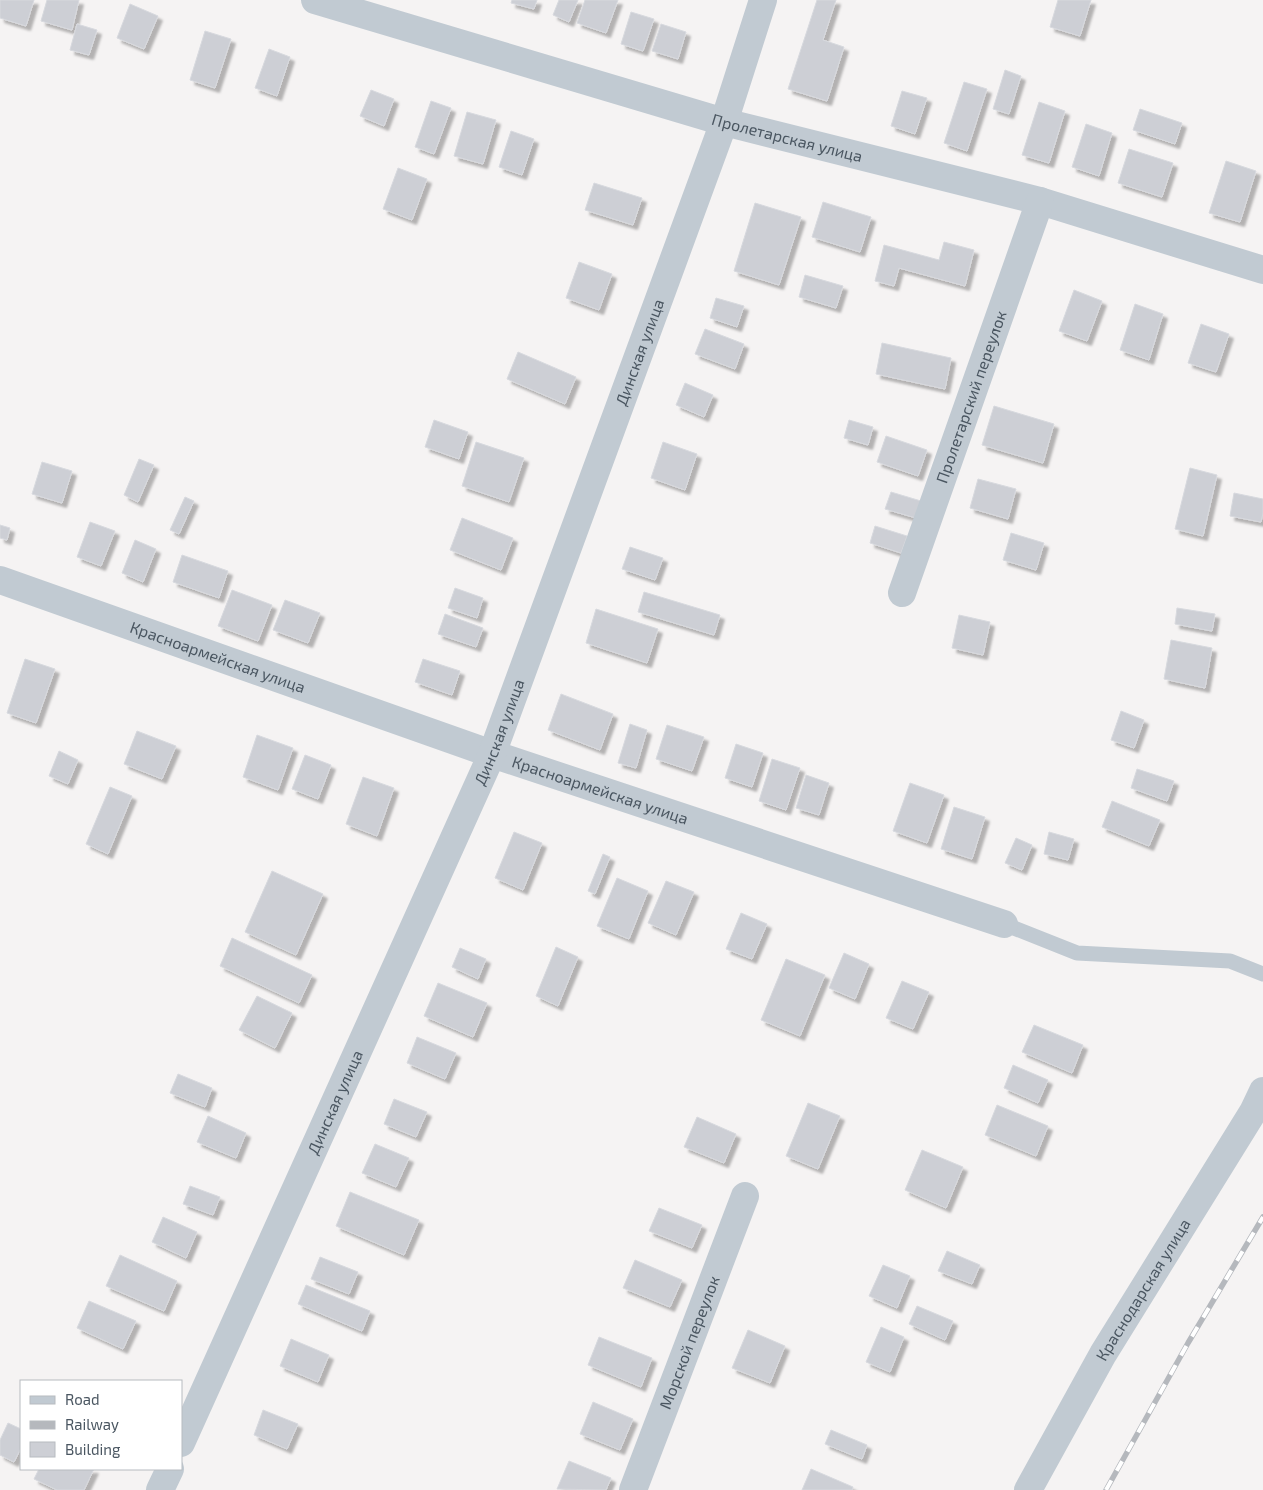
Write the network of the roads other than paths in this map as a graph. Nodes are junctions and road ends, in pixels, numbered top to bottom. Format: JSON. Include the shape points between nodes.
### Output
{"nodes":[{"id":1,"x":315,"y":0,"type":"edge"},
{"id":2,"x":763,"y":0,"type":"edge"},
{"id":3,"x":724,"y":122,"type":"junction"},
{"id":4,"x":1040,"y":201,"type":"junction"},
{"id":5,"x":1263,"y":270,"type":"edge"},
{"id":6,"x":0,"y":580,"type":"edge"},
{"id":7,"x":902,"y":593,"type":"dead end"},
{"id":8,"x":492,"y":754,"type":"junction"},
{"id":9,"x":1004,"y":924,"type":"joint"},
{"id":10,"x":1263,"y":974,"type":"edge"},
{"id":11,"x":1263,"y":1091,"type":"edge"},
{"id":12,"x":745,"y":1196,"type":"dead end"},
{"id":13,"x":182,"y":1442,"type":"edge"},
{"id":14,"x":170,"y":1470,"type":"edge"},
{"id":15,"x":160,"y":1490,"type":"edge"},
{"id":16,"x":633,"y":1490,"type":"edge"},
{"id":17,"x":1028,"y":1490,"type":"edge"}],
"edges":[{"from":1,"to":3,"type":"street","name":"Пролетарская улица"},
{"from":2,"to":3,"type":"street","name":"Динская улица"},
{"from":3,"to":4,"type":"street","name":"Пролетарская улица"},
{"from":3,"to":8,"type":"street","name":"Динская улица"},
{"from":4,"to":5,"type":"street","name":"Пролетарская улица"},
{"from":4,"to":7,"type":"street","name":"Пролетарский переулок"},
{"from":6,"to":8,"type":"street","name":"Красноармейская улица"},
{"from":8,"to":9,"type":"street","name":"Красноармейская улица"},
{"from":8,"to":13,"type":"street","name":"Динская улица"},
{"from":9,"to":10,"type":"lane","via":[[1077,953],[1230,961]]},
{"from":11,"to":17,"type":"street","name":"Краснодарская улица","via":[[1103,1354]]},
{"from":12,"to":16,"type":"street","name":"Морской переулок"},
{"from":14,"to":15,"type":"street"}]}
